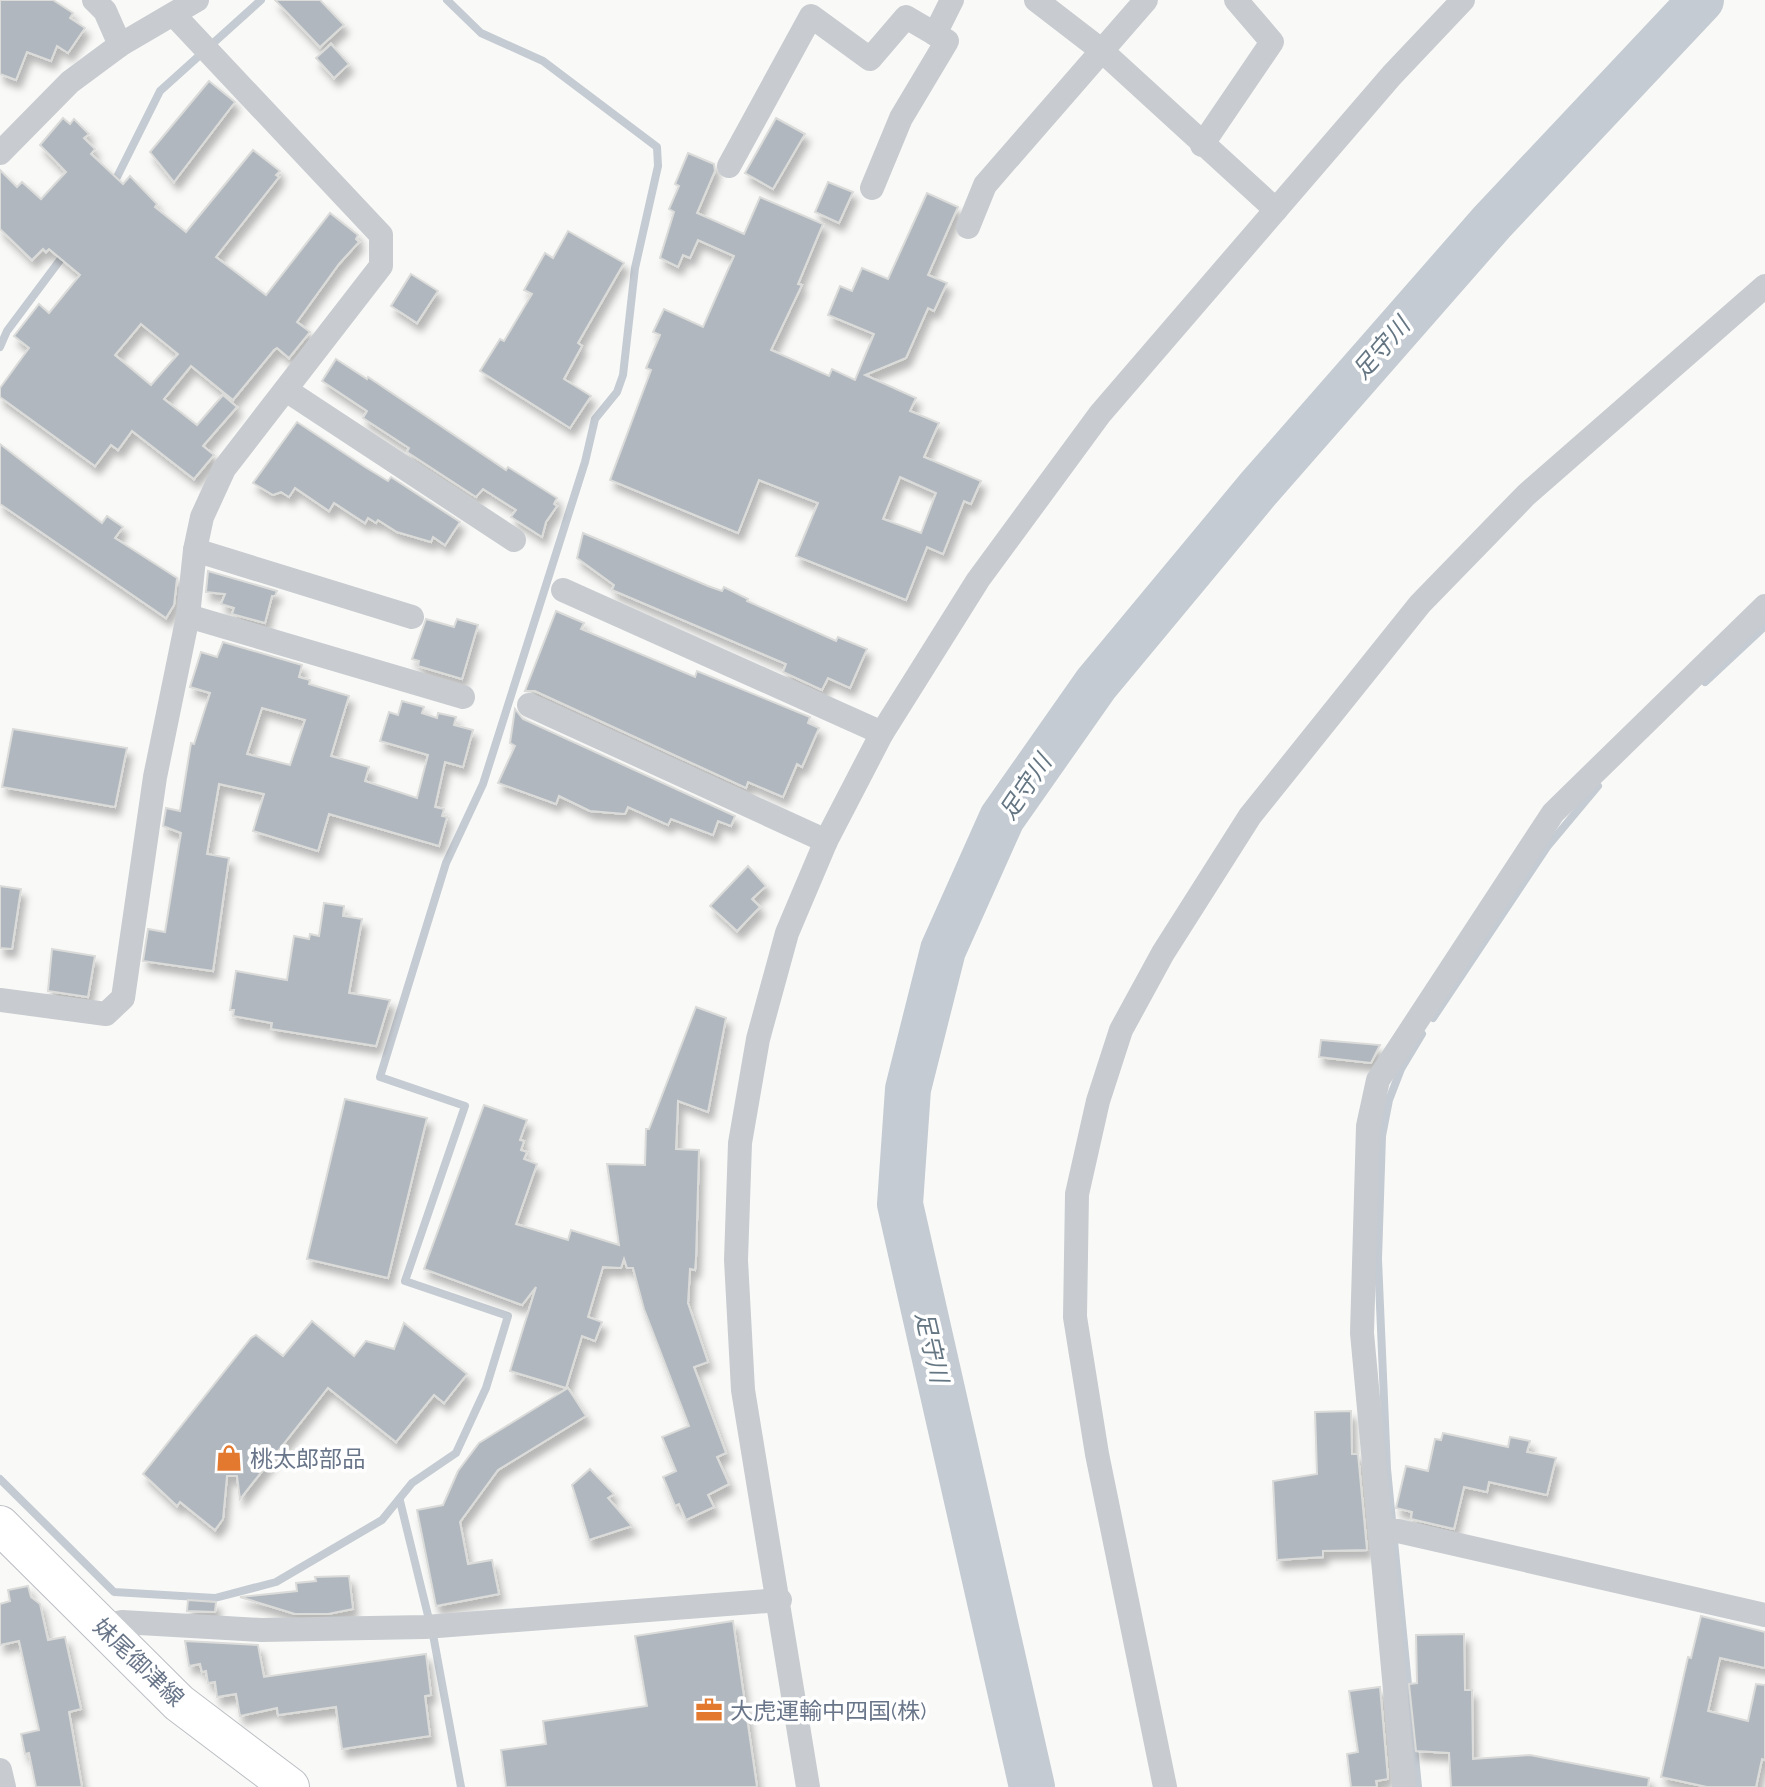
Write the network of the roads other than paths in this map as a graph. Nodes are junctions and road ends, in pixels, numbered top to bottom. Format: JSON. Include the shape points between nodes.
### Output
{"nodes":[{"id":1,"x":94,"y":0,"type":"edge"},
{"id":2,"x":197,"y":0,"type":"edge"},
{"id":3,"x":952,"y":0,"type":"edge"},
{"id":4,"x":1036,"y":0,"type":"edge"},
{"id":5,"x":1146,"y":0,"type":"edge"},
{"id":6,"x":1463,"y":0,"type":"edge"},
{"id":7,"x":1239,"y":1,"type":"edge"},
{"id":8,"x":174,"y":15,"type":"junction"},
{"id":9,"x":935,"y":34,"type":"junction"},
{"id":10,"x":120,"y":44,"type":"junction"},
{"id":11,"x":1101,"y":50,"type":"junction"},
{"id":12,"x":1202,"y":145,"type":"junction"},
{"id":13,"x":0,"y":153,"type":"edge"},
{"id":14,"x":729,"y":166,"type":"dead end"},
{"id":15,"x":872,"y":188,"type":"dead end"},
{"id":16,"x":1276,"y":211,"type":"junction"},
{"id":17,"x":968,"y":227,"type":"dead end"},
{"id":18,"x":1765,"y":286,"type":"edge"},
{"id":19,"x":286,"y":390,"type":"junction"},
{"id":20,"x":514,"y":540,"type":"dead end"},
{"id":21,"x":195,"y":550,"type":"junction"},
{"id":22,"x":563,"y":590,"type":"dead end"},
{"id":23,"x":1765,"y":606,"type":"edge"},
{"id":24,"x":188,"y":616,"type":"junction"},
{"id":25,"x":412,"y":617,"type":"dead end"},
{"id":26,"x":463,"y":696,"type":"dead end"},
{"id":27,"x":528,"y":705,"type":"dead end"},
{"id":28,"x":882,"y":733,"type":"junction"},
{"id":29,"x":826,"y":841,"type":"junction"},
{"id":30,"x":0,"y":1000,"type":"edge"},
{"id":31,"x":0,"y":1525,"type":"edge"},
{"id":32,"x":1389,"y":1531,"type":"junction"},
{"id":33,"x":780,"y":1600,"type":"junction"},
{"id":34,"x":1765,"y":1615,"type":"edge"},
{"id":35,"x":101,"y":1626,"type":"junction"},
{"id":36,"x":0,"y":1770,"type":"edge"},
{"id":37,"x":4,"y":1787,"type":"edge"},
{"id":38,"x":290,"y":1787,"type":"edge"},
{"id":39,"x":808,"y":1787,"type":"edge"},
{"id":40,"x":1164,"y":1787,"type":"edge"},
{"id":41,"x":1404,"y":1787,"type":"edge"}],
"edges":[{"from":1,"to":10,"type":"street","via":[[105,11]]},
{"from":2,"to":8,"type":"street"},
{"from":3,"to":9,"type":"street"},
{"from":4,"to":11,"type":"street"},
{"from":5,"to":11,"type":"street"},
{"from":6,"to":16,"type":"street"},
{"from":7,"to":12,"type":"street","via":[[1272,42]]},
{"from":8,"to":10,"type":"street"},
{"from":8,"to":19,"type":"street","via":[[381,235],[381,266]]},
{"from":9,"to":14,"type":"street","via":[[906,17],[870,59],[811,16]]},
{"from":9,"to":15,"type":"street","via":[[947,41],[901,118]]},
{"from":10,"to":13,"type":"street","via":[[70,82]]},
{"from":11,"to":12,"type":"street"},
{"from":11,"to":17,"type":"street","via":[[985,185]]},
{"from":12,"to":16,"type":"street"},
{"from":16,"to":28,"type":"street","via":[[1100,414],[978,580]]},
{"from":18,"to":40,"type":"street","via":[[1526,495],[1420,604],[1250,816],[1163,953],[1121,1030],[1097,1101],[1077,1194],[1075,1317],[1097,1454]]},
{"from":19,"to":20,"type":"street"},
{"from":19,"to":21,"type":"street","via":[[224,469],[202,517]]},
{"from":21,"to":24,"type":"street"},
{"from":21,"to":25,"type":"street"},
{"from":22,"to":28,"type":"street"},
{"from":23,"to":32,"type":"street","via":[[1553,813],[1378,1080],[1368,1126],[1362,1333]]},
{"from":24,"to":26,"type":"street"},
{"from":24,"to":30,"type":"street","via":[[155,777],[123,998],[106,1014]]},
{"from":27,"to":29,"type":"street"},
{"from":28,"to":29,"type":"street"},
{"from":29,"to":33,"type":"street","via":[[787,933],[758,1038],[740,1143],[736,1260],[743,1390]]},
{"from":31,"to":35,"type":"main road","name":"妹尾御津線"},
{"from":32,"to":34,"type":"street"},
{"from":32,"to":41,"type":"street"},
{"from":33,"to":35,"type":"street","via":[[431,1627],[261,1630],[122,1622]]},
{"from":33,"to":39,"type":"street"},
{"from":35,"to":38,"type":"main road","name":"妹尾御津線","via":[[179,1703]]},
{"from":36,"to":37,"type":"street"}]}
